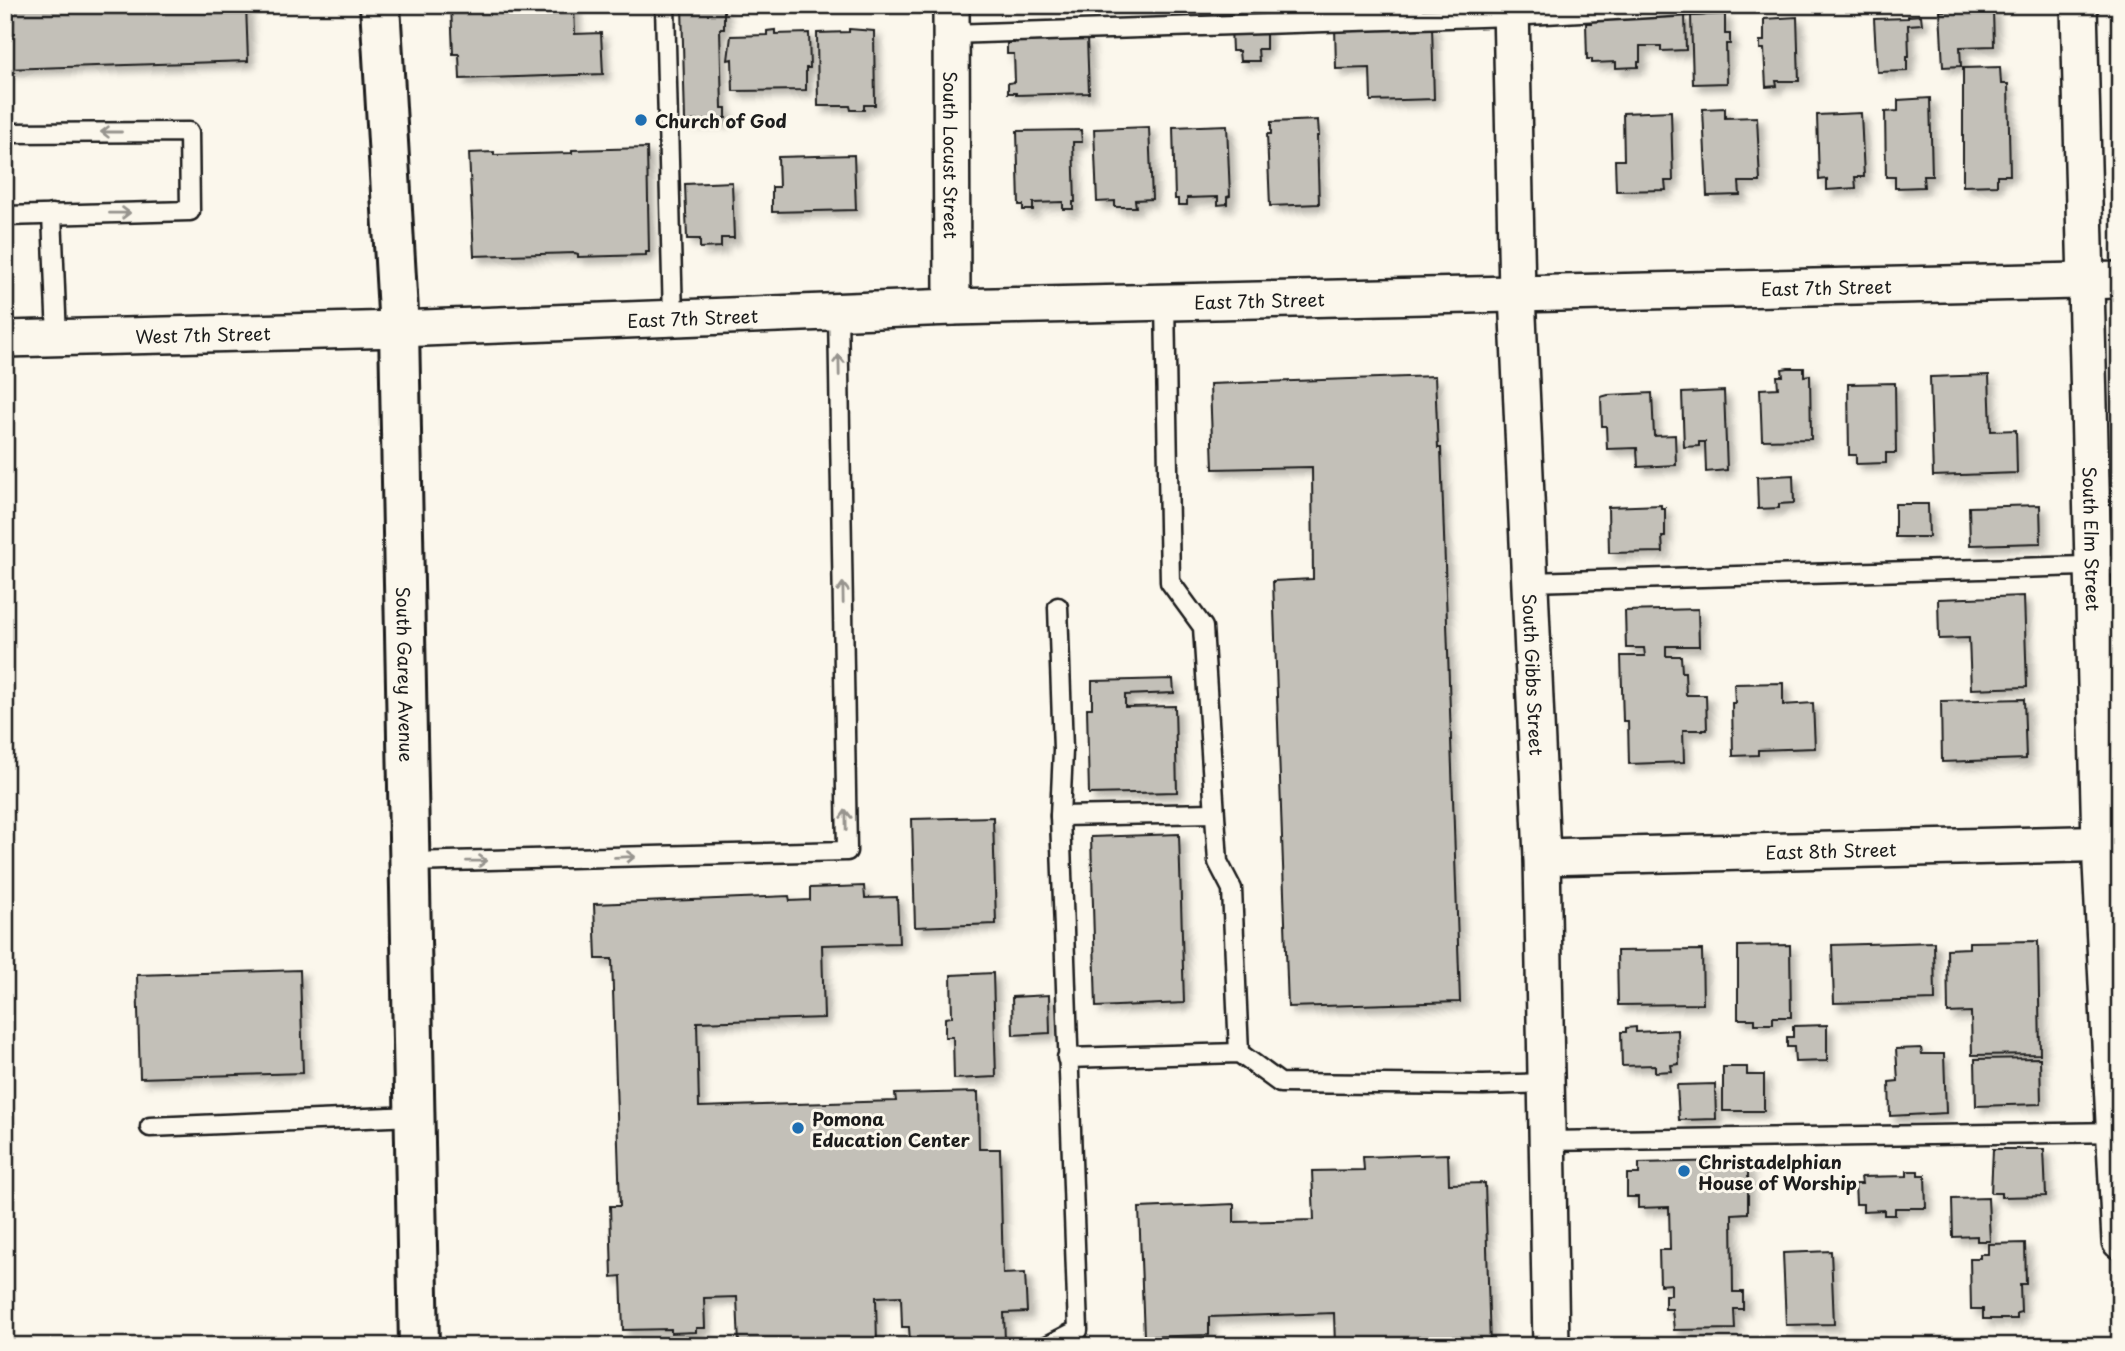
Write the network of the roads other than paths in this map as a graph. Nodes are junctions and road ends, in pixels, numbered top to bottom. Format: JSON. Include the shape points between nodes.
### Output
{"nodes":[{"id":1,"x":380,"y":5,"type":"edge"},
{"id":2,"x":665,"y":5,"type":"edge"},
{"id":3,"x":1702,"y":5,"type":"edge"},
{"id":4,"x":2079,"y":5,"type":"edge"},
{"id":5,"x":1511,"y":11,"type":"edge"},
{"id":6,"x":951,"y":20,"type":"edge"},
{"id":7,"x":5,"y":133,"type":"edge"},
{"id":8,"x":52,"y":214,"type":"junction"},
{"id":9,"x":5,"y":216,"type":"edge"},
{"id":10,"x":2120,"y":280,"type":"edge"},
{"id":11,"x":2085,"y":281,"type":"junction"},
{"id":12,"x":1517,"y":294,"type":"junction"},
{"id":13,"x":1165,"y":302,"type":"junction"},
{"id":14,"x":952,"y":307,"type":"junction"},
{"id":15,"x":838,"y":311,"type":"junction"},
{"id":16,"x":673,"y":318,"type":"junction"},
{"id":17,"x":399,"y":329,"type":"junction"},
{"id":18,"x":57,"y":338,"type":"junction"},
{"id":19,"x":5,"y":339,"type":"edge"},
{"id":20,"x":2106,"y":565,"type":"edge"},
{"id":21,"x":1530,"y":582,"type":"junction"},
{"id":22,"x":1058,"y":607,"type":"dead end"},
{"id":23,"x":1214,"y":813,"type":"junction"},
{"id":24,"x":1060,"y":816,"type":"junction"},
{"id":25,"x":2110,"y":844,"type":"edge"},
{"id":26,"x":1542,"y":857,"type":"junction"},
{"id":27,"x":409,"y":862,"type":"junction"},
{"id":28,"x":1240,"y":1053,"type":"junction"},
{"id":29,"x":1067,"y":1058,"type":"junction"},
{"id":30,"x":1546,"y":1083,"type":"junction"},
{"id":31,"x":414,"y":1116,"type":"junction"},
{"id":32,"x":150,"y":1128,"type":"dead end"},
{"id":33,"x":2117,"y":1132,"type":"edge"},
{"id":34,"x":1547,"y":1141,"type":"junction"},
{"id":35,"x":2120,"y":1241,"type":"edge"},
{"id":36,"x":419,"y":1346,"type":"edge"},
{"id":37,"x":1047,"y":1346,"type":"edge"},
{"id":38,"x":1551,"y":1346,"type":"edge"}],
"edges":[{"from":1,"to":17,"type":"main road","name":"South Garey Avenue"},
{"from":2,"to":16,"type":"lane"},
{"from":3,"to":5,"type":"lane"},
{"from":4,"to":11,"type":"street","name":"South Elm Street"},
{"from":5,"to":6,"type":"lane"},
{"from":5,"to":12,"type":"street","name":"South Gibbs Street"},
{"from":6,"to":14,"type":"street","name":"South Locust Street"},
{"from":8,"to":7,"type":"lane","one_way":true,"via":[[190,211],[189,132]]},
{"from":8,"to":9,"type":"lane"},
{"from":8,"to":18,"type":"lane"},
{"from":10,"to":11,"type":"street","name":"East 7th Street"},
{"from":11,"to":12,"type":"street","name":"East 7th Street"},
{"from":11,"to":20,"type":"street","name":"South Elm Street"},
{"from":12,"to":13,"type":"street","name":"East 7th Street"},
{"from":12,"to":21,"type":"street","name":"South Gibbs Street"},
{"from":13,"to":14,"type":"street","name":"East 7th Street"},
{"from":13,"to":23,"type":"lane","via":[[1170,582],[1203,627]]},
{"from":14,"to":15,"type":"street","name":"East 7th Street"},
{"from":15,"to":16,"type":"street","name":"East 7th Street"},
{"from":27,"to":15,"type":"lane","one_way":true,"via":[[847,850]]},
{"from":16,"to":17,"type":"street","name":"East 7th Street"},
{"from":17,"to":18,"type":"street","name":"West 7th Street"},
{"from":17,"to":27,"type":"main road","name":"South Garey Avenue"},
{"from":18,"to":19,"type":"street","name":"West 7th Street"},
{"from":20,"to":21,"type":"lane"},
{"from":20,"to":25,"type":"street","name":"South Elm Street"},
{"from":21,"to":26,"type":"street","name":"South Gibbs Street"},
{"from":22,"to":24,"type":"lane","via":[[1063,750]]},
{"from":23,"to":24,"type":"lane"},
{"from":23,"to":28,"type":"lane","via":[[1217,862],[1232,889]]},
{"from":24,"to":29,"type":"lane"},
{"from":25,"to":26,"type":"street","name":"East 8th Street"},
{"from":25,"to":33,"type":"street","name":"South Elm Street"},
{"from":26,"to":30,"type":"street","name":"South Gibbs Street"},
{"from":27,"to":31,"type":"main road","name":"South Garey Avenue"},
{"from":28,"to":29,"type":"lane"},
{"from":28,"to":30,"type":"lane","via":[[1280,1083]]},
{"from":29,"to":37,"type":"lane","via":[[1078,1330]]},
{"from":30,"to":34,"type":"street","name":"South Gibbs Street"},
{"from":31,"to":32,"type":"lane"},
{"from":31,"to":36,"type":"main road","name":"South Garey Avenue"},
{"from":33,"to":34,"type":"lane"},
{"from":33,"to":35,"type":"street","name":"South Elm Street"},
{"from":34,"to":38,"type":"street","name":"South Gibbs Street"}]}
